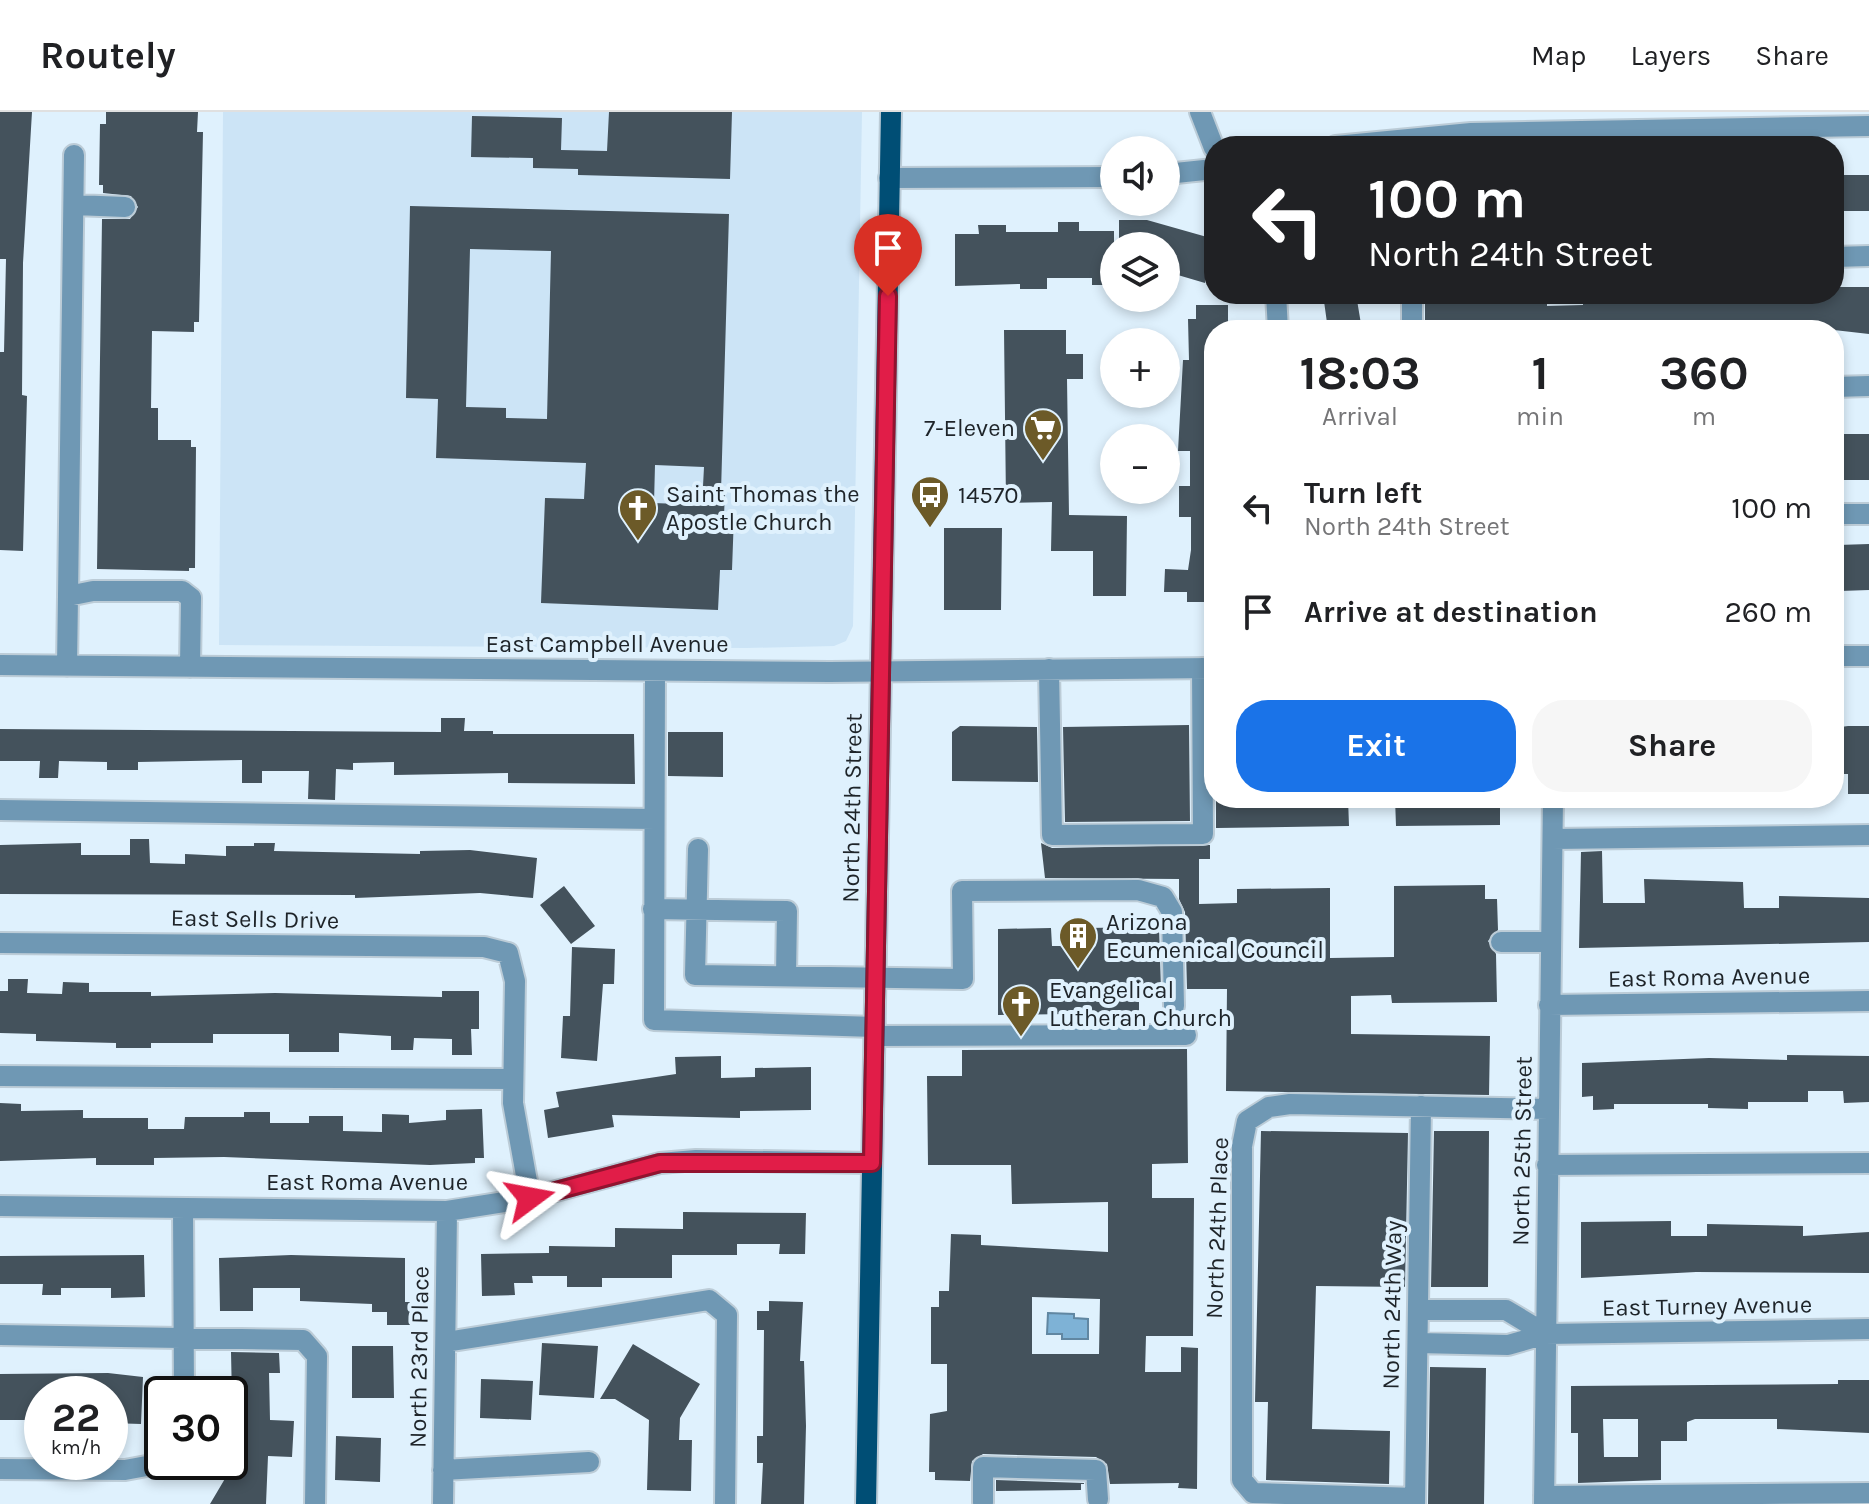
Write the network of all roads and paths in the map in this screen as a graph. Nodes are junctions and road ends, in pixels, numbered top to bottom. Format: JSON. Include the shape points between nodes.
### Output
{"nodes":[{"id":1,"x":891,"y":112,"type":"edge"},
{"id":2,"x":1200,"y":112,"type":"edge"},
{"id":3,"x":1869,"y":126,"type":"edge"},
{"id":4,"x":1209,"y":136,"type":"edge"},
{"id":5,"x":1440,"y":136,"type":"edge"},
{"id":6,"x":74,"y":155,"type":"dead end"},
{"id":7,"x":1204,"y":170,"type":"edge"},
{"id":8,"x":1180,"y":173,"type":"edge"},
{"id":9,"x":1100,"y":177,"type":"edge"},
{"id":10,"x":889,"y":178,"type":"junction"},
{"id":11,"x":75,"y":205,"type":"junction"},
{"id":12,"x":125,"y":207,"type":"dead end"},
{"id":13,"x":1869,"y":256,"type":"edge"},
{"id":14,"x":1844,"y":257,"type":"edge"},
{"id":15,"x":1869,"y":386,"type":"edge"},
{"id":16,"x":1844,"y":387,"type":"edge"},
{"id":17,"x":1844,"y":514,"type":"edge"},
{"id":18,"x":1869,"y":514,"type":"edge"},
{"id":19,"x":68,"y":596,"type":"junction"},
{"id":20,"x":1844,"y":656,"type":"edge"},
{"id":21,"x":1869,"y":656,"type":"edge"},
{"id":22,"x":0,"y":665,"type":"edge"},
{"id":23,"x":67,"y":666,"type":"junction"},
{"id":24,"x":190,"y":667,"type":"junction"},
{"id":25,"x":1204,"y":668,"type":"edge"},
{"id":26,"x":1049,"y":669,"type":"junction"},
{"id":27,"x":881,"y":670,"type":"junction"},
{"id":28,"x":655,"y":671,"type":"junction"},
{"id":29,"x":1204,"y":801,"type":"edge"},
{"id":30,"x":1553,"y":808,"type":"edge"},
{"id":31,"x":0,"y":810,"type":"edge"},
{"id":32,"x":654,"y":819,"type":"junction"},
{"id":33,"x":1869,"y":835,"type":"edge"},
{"id":34,"x":1553,"y":839,"type":"junction"},
{"id":35,"x":698,"y":849,"type":"dead end"},
{"id":36,"x":653,"y":909,"type":"junction"},
{"id":37,"x":697,"y":909,"type":"junction"},
{"id":38,"x":1501,"y":942,"type":"dead end"},
{"id":39,"x":1551,"y":942,"type":"junction"},
{"id":40,"x":0,"y":943,"type":"edge"},
{"id":41,"x":786,"y":976,"type":"junction"},
{"id":42,"x":875,"y":978,"type":"junction"},
{"id":43,"x":1869,"y":1001,"type":"edge"},
{"id":44,"x":1549,"y":1005,"type":"junction"},
{"id":45,"x":1174,"y":1006,"type":"dead end"},
{"id":46,"x":875,"y":1032,"type":"junction"},
{"id":47,"x":1186,"y":1035,"type":"dead end"},
{"id":48,"x":0,"y":1076,"type":"edge"},
{"id":49,"x":512,"y":1079,"type":"junction"},
{"id":50,"x":1421,"y":1106,"type":"junction"},
{"id":51,"x":1548,"y":1109,"type":"junction"},
{"id":52,"x":872,"y":1163,"type":"junction"},
{"id":53,"x":1869,"y":1163,"type":"edge"},
{"id":54,"x":1547,"y":1165,"type":"junction"},
{"id":55,"x":530,"y":1198,"type":"junction"},
{"id":56,"x":0,"y":1206,"type":"edge"},
{"id":57,"x":183,"y":1208,"type":"junction"},
{"id":58,"x":447,"y":1211,"type":"junction"},
{"id":59,"x":1418,"y":1310,"type":"junction"},
{"id":60,"x":1869,"y":1329,"type":"edge"},
{"id":61,"x":1546,"y":1334,"type":"junction"},
{"id":62,"x":0,"y":1335,"type":"edge"},
{"id":63,"x":184,"y":1336,"type":"junction"},
{"id":64,"x":446,"y":1342,"type":"junction"},
{"id":65,"x":1418,"y":1343,"type":"junction"},
{"id":66,"x":184,"y":1376,"type":"edge"},
{"id":67,"x":589,"y":1462,"type":"dead end"},
{"id":68,"x":144,"y":1466,"type":"edge"},
{"id":69,"x":0,"y":1469,"type":"edge"},
{"id":70,"x":443,"y":1470,"type":"junction"},
{"id":71,"x":1869,"y":1493,"type":"edge"},
{"id":72,"x":1098,"y":1499,"type":"dead end"},
{"id":73,"x":1544,"y":1500,"type":"edge"},
{"id":74,"x":1415,"y":1501,"type":"edge"},
{"id":75,"x":983,"y":1502,"type":"edge"},
{"id":76,"x":315,"y":1504,"type":"edge"},
{"id":77,"x":443,"y":1504,"type":"edge"},
{"id":78,"x":725,"y":1504,"type":"edge"},
{"id":79,"x":866,"y":1504,"type":"edge"}],
"edges":[{"from":1,"to":10,"type":"main road","name":"North 24th Street"},
{"from":2,"to":4,"type":"street"},
{"from":3,"to":5,"type":"street"},
{"from":6,"to":11,"type":"street"},
{"from":7,"to":8,"type":"street"},
{"from":9,"to":10,"type":"street"},
{"from":10,"to":27,"type":"main road","name":"North 24th Street"},
{"from":11,"to":12,"type":"street"},
{"from":11,"to":19,"type":"street"},
{"from":13,"to":14,"type":"street"},
{"from":15,"to":16,"type":"street"},
{"from":17,"to":18,"type":"street"},
{"from":19,"to":23,"type":"street"},
{"from":19,"to":24,"type":"street","via":[[182,591],[191,598]]},
{"from":20,"to":21,"type":"street"},
{"from":22,"to":23,"type":"street","name":"East Campbell Avenue"},
{"from":23,"to":24,"type":"street","name":"East Campbell Avenue"},
{"from":24,"to":28,"type":"street","name":"East Campbell Avenue"},
{"from":25,"to":26,"type":"street","name":"East Campbell Avenue"},
{"from":26,"to":27,"type":"street","name":"East Campbell Avenue"},
{"from":26,"to":29,"type":"street","via":[[1052,835],[1203,834]]},
{"from":27,"to":28,"type":"street","name":"East Campbell Avenue"},
{"from":27,"to":42,"type":"main road","name":"North 24th Street"},
{"from":28,"to":32,"type":"street"},
{"from":30,"to":34,"type":"street","name":"North 25th Street"},
{"from":31,"to":32,"type":"street"},
{"from":32,"to":36,"type":"street"},
{"from":33,"to":34,"type":"street"},
{"from":34,"to":39,"type":"street","name":"North 25th Street"},
{"from":35,"to":37,"type":"street"},
{"from":36,"to":37,"type":"street"},
{"from":36,"to":46,"type":"street","via":[[654,1020]]},
{"from":37,"to":41,"type":"street","via":[[787,911]]},
{"from":37,"to":41,"type":"street","via":[[695,975]]},
{"from":38,"to":39,"type":"street"},
{"from":39,"to":44,"type":"street","name":"North 25th Street"},
{"from":40,"to":49,"type":"street","name":"East Sells Drive","via":[[484,947],[508,953],[515,981]]},
{"from":41,"to":42,"type":"street"},
{"from":42,"to":45,"type":"street","via":[[963,979],[962,891],[1138,890],[1163,897],[1172,912]]},
{"from":42,"to":46,"type":"main road","name":"North 24th Street"},
{"from":43,"to":44,"type":"street","name":"East Roma Avenue"},
{"from":44,"to":51,"type":"street","name":"North 25th Street"},
{"from":46,"to":47,"type":"street"},
{"from":46,"to":52,"type":"main road","name":"North 24th Street"},
{"from":48,"to":49,"type":"street"},
{"from":49,"to":55,"type":"street"},
{"from":50,"to":51,"type":"street","name":"North 24th Place"},
{"from":50,"to":59,"type":"street","name":"North 24th Way"},
{"from":50,"to":74,"type":"street","name":"North 24th Place","via":[[1269,1107],[1247,1121],[1242,1146],[1242,1480],[1253,1493]]},
{"from":51,"to":54,"type":"street","name":"North 25th Street"},
{"from":52,"to":55,"type":"street","name":"East Roma Avenue","via":[[660,1163]]},
{"from":52,"to":79,"type":"main road","name":"North 24th Street"},
{"from":53,"to":54,"type":"street"},
{"from":54,"to":61,"type":"street","name":"North 25th Street"},
{"from":55,"to":58,"type":"street","name":"East Roma Avenue"},
{"from":56,"to":57,"type":"street","name":"East Roma Avenue"},
{"from":57,"to":58,"type":"street","name":"East Roma Avenue"},
{"from":57,"to":63,"type":"street"},
{"from":58,"to":64,"type":"street","name":"North 23rd Place"},
{"from":59,"to":61,"type":"street","via":[[1506,1310]]},
{"from":59,"to":65,"type":"street","name":"North 24th Way"},
{"from":60,"to":61,"type":"street","name":"East Turney Avenue"},
{"from":61,"to":65,"type":"street","name":"East Turney Avenue","via":[[1508,1345]]},
{"from":61,"to":73,"type":"street","name":"North 25th Street"},
{"from":62,"to":63,"type":"street"},
{"from":63,"to":66,"type":"street"},
{"from":63,"to":76,"type":"street","via":[[303,1340],[317,1356]]},
{"from":64,"to":70,"type":"street","name":"North 23rd Place"},
{"from":64,"to":78,"type":"street","via":[[709,1300],[727,1315]]},
{"from":65,"to":74,"type":"street","name":"North 24th Way"},
{"from":67,"to":70,"type":"street"},
{"from":68,"to":69,"type":"street"},
{"from":70,"to":77,"type":"street","name":"North 23rd Place"},
{"from":71,"to":73,"type":"street"},
{"from":72,"to":75,"type":"street","via":[[1096,1470],[983,1467]]}]}
